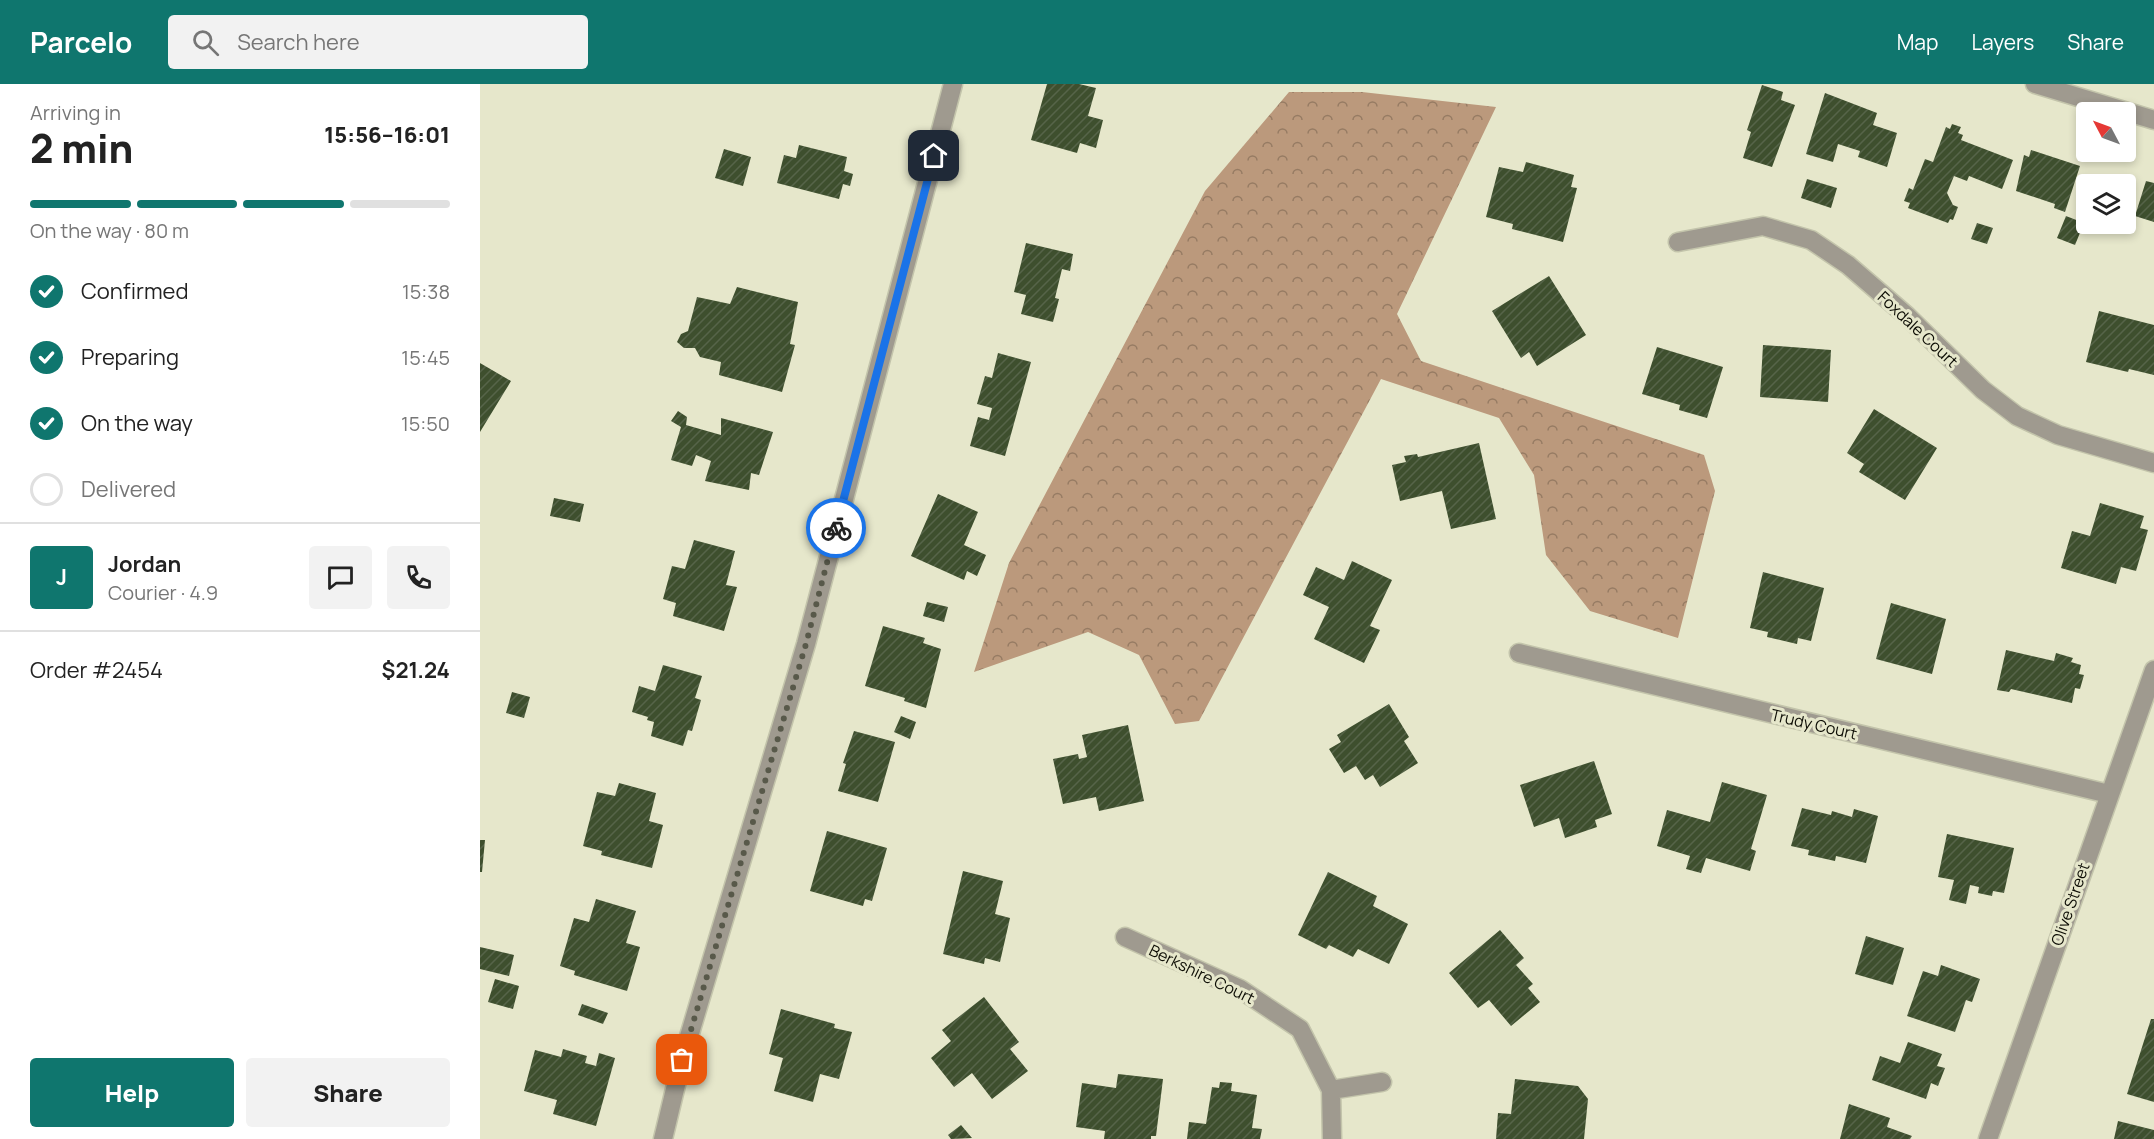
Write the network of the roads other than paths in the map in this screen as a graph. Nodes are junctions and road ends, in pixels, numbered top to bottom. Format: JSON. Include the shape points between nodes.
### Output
{"nodes":[{"id":1,"x":953,"y":84,"type":"edge"},
{"id":2,"x":2035,"y":84,"type":"edge"},
{"id":3,"x":2154,"y":120,"type":"edge"},
{"id":4,"x":1678,"y":243,"type":"dead end"},
{"id":5,"x":2154,"y":463,"type":"edge"},
{"id":6,"x":1519,"y":653,"type":"dead end"},
{"id":7,"x":2154,"y":670,"type":"edge"},
{"id":8,"x":2109,"y":794,"type":"junction"},
{"id":9,"x":1125,"y":937,"type":"dead end"},
{"id":10,"x":1382,"y":1082,"type":"dead end"},
{"id":11,"x":1331,"y":1090,"type":"junction"},
{"id":12,"x":663,"y":1139,"type":"edge"},
{"id":13,"x":1332,"y":1139,"type":"edge"},
{"id":14,"x":1988,"y":1139,"type":"edge"}],
"edges":[{"from":1,"to":12,"type":"street","via":[[806,644],[682,1060]]},
{"from":2,"to":3,"type":"street"},
{"from":4,"to":5,"type":"street","name":"Foxdale Court","via":[[1763,226],[1811,240],[1848,265],[1983,390],[2018,416],[2058,435]]},
{"from":6,"to":8,"type":"street","name":"Trudy Court"},
{"from":7,"to":8,"type":"street","name":"Olive Street"},
{"from":8,"to":14,"type":"street","name":"Olive Street"},
{"from":9,"to":11,"type":"street","name":"Berkshire Court","via":[[1240,989],[1300,1029]]},
{"from":10,"to":11,"type":"street"},
{"from":11,"to":13,"type":"street","name":"Berkshire Court"}]}
